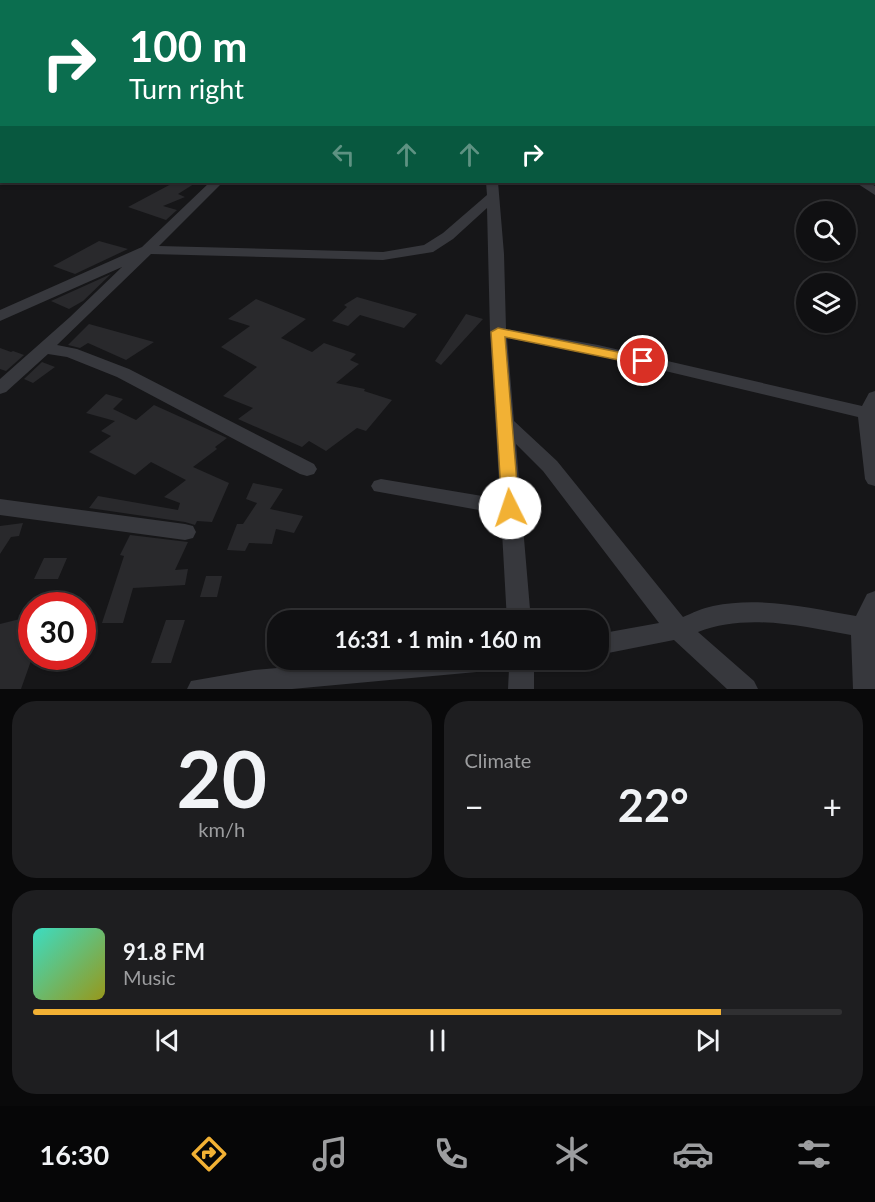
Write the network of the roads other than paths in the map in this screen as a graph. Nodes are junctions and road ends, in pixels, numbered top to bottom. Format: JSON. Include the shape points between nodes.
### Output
{"nodes":[{"id":1,"x":216,"y":183,"type":"edge"},
{"id":2,"x":492,"y":189,"type":"edge"},
{"id":3,"x":148,"y":250,"type":"junction"},
{"id":4,"x":0,"y":316,"type":"edge"},
{"id":5,"x":498,"y":332,"type":"junction"},
{"id":6,"x":45,"y":348,"type":"junction"},
{"id":7,"x":0,"y":388,"type":"edge"},
{"id":8,"x":872,"y":409,"type":"edge"},
{"id":9,"x":503,"y":421,"type":"junction"},
{"id":10,"x":307,"y":469,"type":"dead end"},
{"id":11,"x":875,"y":479,"type":"edge"},
{"id":12,"x":381,"y":486,"type":"dead end"},
{"id":13,"x":0,"y":507,"type":"edge"},
{"id":14,"x":510,"y":508,"type":"junction"},
{"id":15,"x":185,"y":532,"type":"dead end"},
{"id":16,"x":875,"y":601,"type":"edge"},
{"id":17,"x":518,"y":610,"type":"edge"},
{"id":18,"x":862,"y":627,"type":"junction"},
{"id":19,"x":678,"y":628,"type":"junction"},
{"id":20,"x":609,"y":643,"type":"edge"},
{"id":21,"x":385,"y":670,"type":"edge"},
{"id":22,"x":522,"y":670,"type":"edge"},
{"id":23,"x":200,"y":689,"type":"edge"},
{"id":24,"x":521,"y":689,"type":"edge"},
{"id":25,"x":745,"y":689,"type":"edge"},
{"id":26,"x":866,"y":689,"type":"edge"}],
"edges":[{"from":1,"to":3,"type":"street"},
{"from":2,"to":3,"type":"street","via":[[448,236],[428,249],[408,253],[384,256]]},
{"from":2,"to":5,"type":"street"},
{"from":3,"to":4,"type":"street"},
{"from":3,"to":6,"type":"street"},
{"from":5,"to":8,"type":"street"},
{"from":5,"to":9,"type":"street"},
{"from":6,"to":7,"type":"street"},
{"from":6,"to":10,"type":"street","via":[[71,353],[123,373]]},
{"from":8,"to":11,"type":"street"},
{"from":9,"to":14,"type":"street"},
{"from":9,"to":19,"type":"street","via":[[550,466]]},
{"from":12,"to":14,"type":"street"},
{"from":13,"to":15,"type":"street"},
{"from":14,"to":17,"type":"street"},
{"from":16,"to":18,"type":"street"},
{"from":18,"to":19,"type":"street","via":[[748,611],[712,616]]},
{"from":18,"to":26,"type":"street"},
{"from":19,"to":20,"type":"street"},
{"from":19,"to":25,"type":"street"},
{"from":21,"to":23,"type":"street"},
{"from":22,"to":24,"type":"street"}]}
